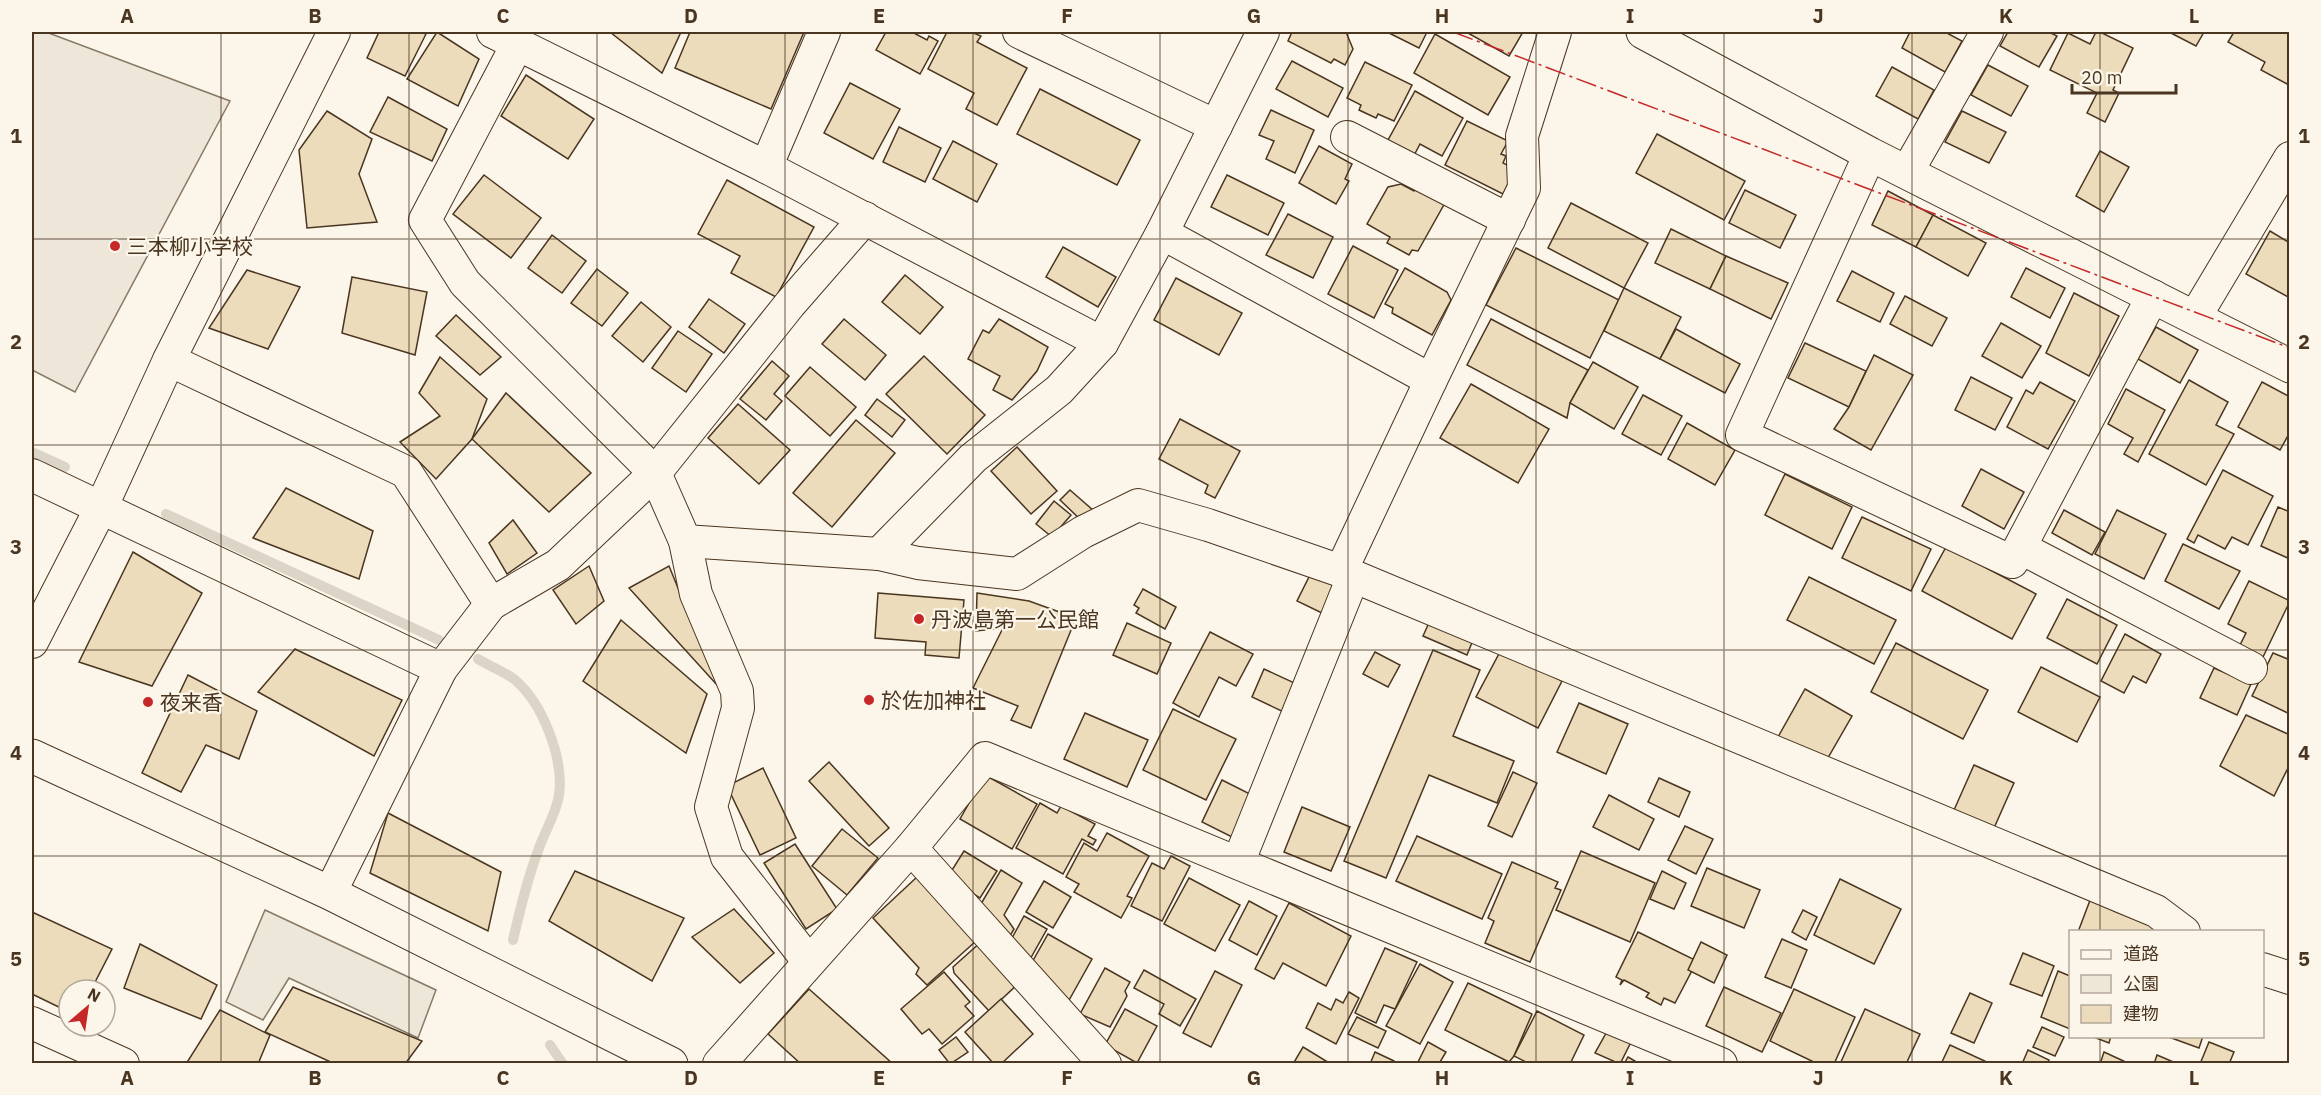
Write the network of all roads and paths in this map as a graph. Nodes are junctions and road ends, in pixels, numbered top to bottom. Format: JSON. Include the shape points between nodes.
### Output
{"nodes":[{"id":1,"x":334,"y":32,"type":"edge"},
{"id":2,"x":824,"y":32,"type":"edge"},
{"id":3,"x":1019,"y":32,"type":"edge"},
{"id":4,"x":1263,"y":32,"type":"edge"},
{"id":5,"x":1556,"y":32,"type":"edge"},
{"id":6,"x":1643,"y":32,"type":"edge"},
{"id":7,"x":1987,"y":32,"type":"edge"},
{"id":8,"x":505,"y":38,"type":"edge"},
{"id":9,"x":1216,"y":126,"type":"junction"},
{"id":10,"x":1347,"y":137,"type":"dead end"},
{"id":11,"x":1870,"y":154,"type":"junction"},
{"id":12,"x":2289,"y":158,"type":"edge"},
{"id":13,"x":766,"y":167,"type":"junction"},
{"id":14,"x":1907,"y":172,"type":"junction"},
{"id":15,"x":865,"y":218,"type":"junction"},
{"id":16,"x":1509,"y":220,"type":"junction"},
{"id":17,"x":1162,"y":233,"type":"junction"},
{"id":18,"x":2152,"y":296,"type":"junction"},
{"id":19,"x":2195,"y":317,"type":"junction"},
{"id":20,"x":1102,"y":343,"type":"junction"},
{"id":21,"x":170,"y":360,"type":"junction"},
{"id":22,"x":2289,"y":366,"type":"edge"},
{"id":23,"x":1431,"y":380,"type":"junction"},
{"id":24,"x":655,"y":473,"type":"junction"},
{"id":25,"x":32,"y":475,"type":"edge"},
{"id":26,"x":101,"y":508,"type":"junction"},
{"id":27,"x":685,"y":541,"type":"junction"},
{"id":28,"x":2021,"y":548,"type":"junction"},
{"id":29,"x":879,"y":554,"type":"junction"},
{"id":30,"x":1347,"y":574,"type":"junction"},
{"id":31,"x":491,"y":604,"type":"junction"},
{"id":32,"x":32,"y":642,"type":"edge"},
{"id":33,"x":2251,"y":668,"type":"dead end"},
{"id":34,"x":441,"y":669,"type":"junction"},
{"id":35,"x":32,"y":756,"type":"edge"},
{"id":36,"x":911,"y":848,"type":"junction"},
{"id":37,"x":1238,"y":863,"type":"junction"},
{"id":38,"x":330,"y":893,"type":"junction"},
{"id":39,"x":2181,"y":930,"type":"edge"},
{"id":40,"x":809,"y":962,"type":"junction"},
{"id":41,"x":2264,"y":970,"type":"edge"},
{"id":42,"x":2289,"y":978,"type":"edge"},
{"id":43,"x":32,"y":1023,"type":"edge"},
{"id":44,"x":123,"y":1064,"type":"edge"},
{"id":45,"x":671,"y":1064,"type":"edge"},
{"id":46,"x":719,"y":1064,"type":"edge"},
{"id":47,"x":1105,"y":1064,"type":"edge"},
{"id":48,"x":1721,"y":1064,"type":"edge"}],
"edges":[{"from":1,"to":21,"type":"street"},
{"from":2,"to":13,"type":"street"},
{"from":3,"to":9,"type":"street"},
{"from":4,"to":9,"type":"street"},
{"from":5,"to":16,"type":"street","via":[[1522,136],[1524,188]]},
{"from":6,"to":11,"type":"street"},
{"from":7,"to":14,"type":"street"},
{"from":8,"to":13,"type":"street"},
{"from":8,"to":24,"type":"street","via":[[425,220],[465,283]]},
{"from":9,"to":17,"type":"street"},
{"from":10,"to":16,"type":"street"},
{"from":11,"to":14,"type":"street"},
{"from":11,"to":28,"type":"street","via":[[1742,435],[2012,562]]},
{"from":12,"to":19,"type":"street"},
{"from":13,"to":15,"type":"street"},
{"from":14,"to":18,"type":"street"},
{"from":15,"to":20,"type":"street"},
{"from":15,"to":24,"type":"street","via":[[790,304]]},
{"from":16,"to":23,"type":"street"},
{"from":17,"to":20,"type":"street"},
{"from":17,"to":23,"type":"street"},
{"from":18,"to":19,"type":"street"},
{"from":18,"to":28,"type":"street"},
{"from":19,"to":22,"type":"street"},
{"from":20,"to":29,"type":"street","via":[[1059,390],[973,458]]},
{"from":21,"to":26,"type":"street"},
{"from":21,"to":31,"type":"street","via":[[406,472]]},
{"from":23,"to":30,"type":"street"},
{"from":24,"to":27,"type":"street"},
{"from":24,"to":31,"type":"street","via":[[558,565]]},
{"from":25,"to":26,"type":"street"},
{"from":26,"to":32,"type":"street"},
{"from":26,"to":34,"type":"street"},
{"from":27,"to":29,"type":"street"},
{"from":27,"to":40,"type":"street","via":[[696,594],[737,691],[738,708],[711,807],[727,857]]},
{"from":28,"to":33,"type":"street"},
{"from":29,"to":30,"type":"street","via":[[918,563],[1017,574],[1083,532],[1138,505]]},
{"from":30,"to":37,"type":"street"},
{"from":30,"to":39,"type":"street","via":[[2156,911]]},
{"from":31,"to":34,"type":"street"},
{"from":34,"to":38,"type":"street"},
{"from":35,"to":38,"type":"street"},
{"from":36,"to":37,"type":"street","via":[[985,758]]},
{"from":36,"to":40,"type":"street"},
{"from":36,"to":47,"type":"street"},
{"from":37,"to":48,"type":"street"},
{"from":38,"to":45,"type":"street"},
{"from":40,"to":46,"type":"street"},
{"from":41,"to":42,"type":"street"},
{"from":43,"to":44,"type":"street"}]}
